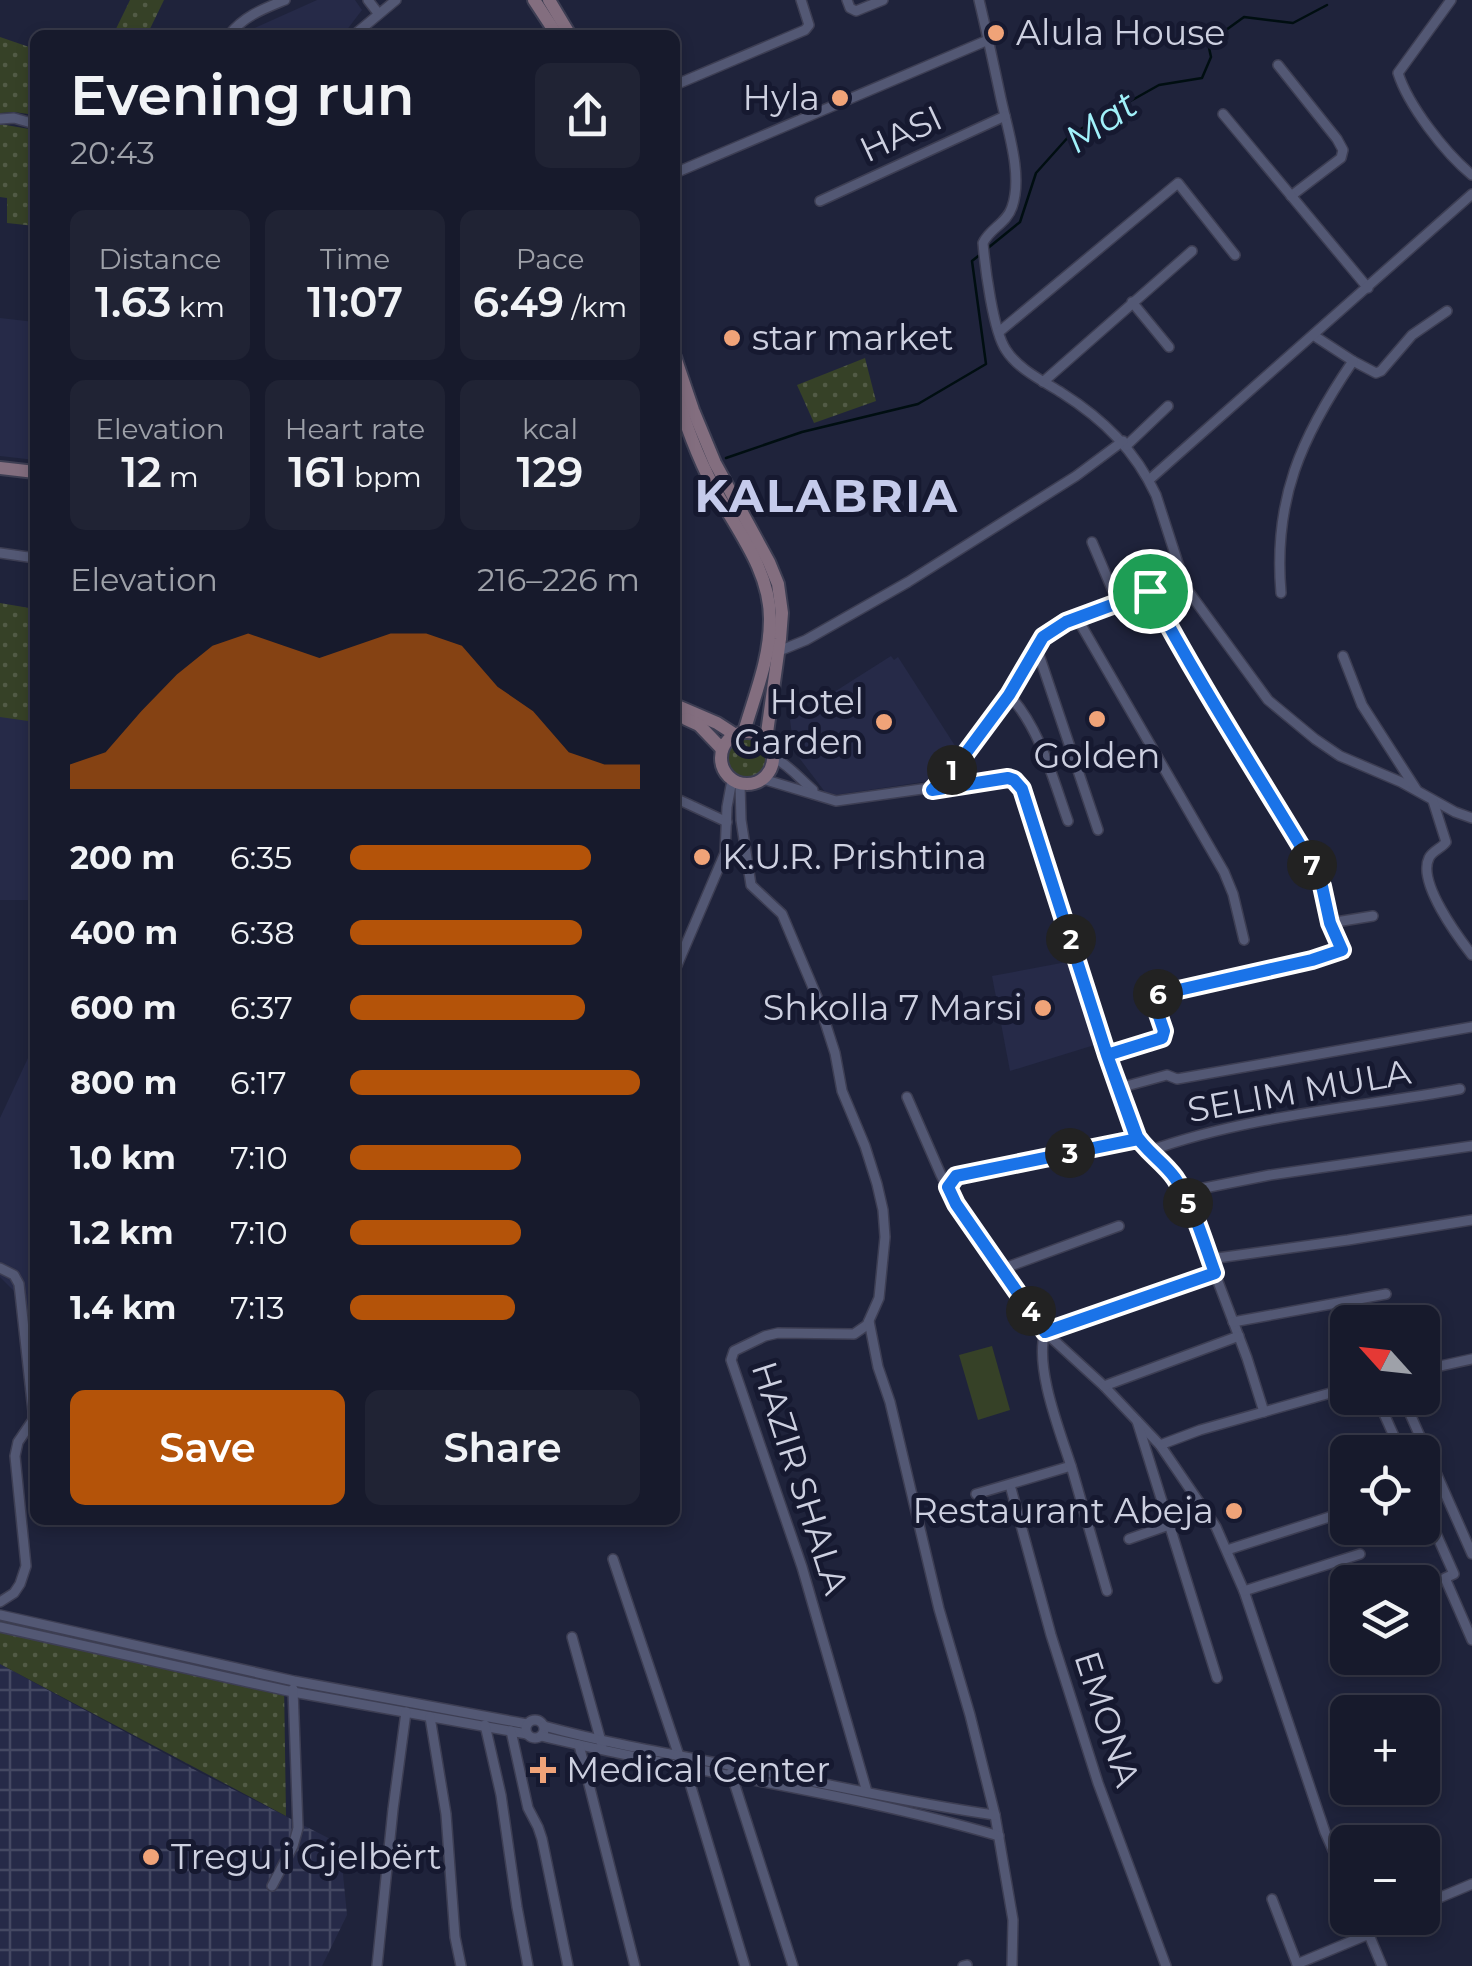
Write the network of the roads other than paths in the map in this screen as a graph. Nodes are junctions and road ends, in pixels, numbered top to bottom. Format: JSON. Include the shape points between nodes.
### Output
{"nodes":[{"id":1,"x":285,"y":0,"type":"edge"},
{"id":2,"x":368,"y":0,"type":"edge"},
{"id":3,"x":396,"y":0,"type":"edge"},
{"id":4,"x":534,"y":0,"type":"edge"},
{"id":5,"x":801,"y":0,"type":"edge"},
{"id":6,"x":847,"y":0,"type":"edge"},
{"id":7,"x":883,"y":0,"type":"edge"},
{"id":8,"x":979,"y":0,"type":"edge"},
{"id":9,"x":1450,"y":0,"type":"edge"},
{"id":10,"x":552,"y":2,"type":"edge"},
{"id":11,"x":378,"y":13,"type":"junction"},
{"id":12,"x":233,"y":30,"type":"edge"},
{"id":13,"x":359,"y":30,"type":"edge"},
{"id":14,"x":554,"y":30,"type":"edge"},
{"id":15,"x":567,"y":30,"type":"edge"},
{"id":16,"x":988,"y":40,"type":"junction"},
{"id":17,"x":1278,"y":65,"type":"dead end"},
{"id":18,"x":680,"y":84,"type":"edge"},
{"id":19,"x":1223,"y":114,"type":"dead end"},
{"id":20,"x":1005,"y":116,"type":"junction"},
{"id":21,"x":0,"y":119,"type":"edge"},
{"id":22,"x":30,"y":123,"type":"edge"},
{"id":23,"x":680,"y":171,"type":"edge"},
{"id":24,"x":1472,"y":175,"type":"edge"},
{"id":25,"x":1472,"y":194,"type":"edge"},
{"id":26,"x":1291,"y":196,"type":"junction"},
{"id":27,"x":820,"y":201,"type":"dead end"},
{"id":28,"x":1192,"y":251,"type":"dead end"},
{"id":29,"x":1235,"y":255,"type":"dead end"},
{"id":30,"x":1368,"y":288,"type":"junction"},
{"id":31,"x":1132,"y":302,"type":"junction"},
{"id":32,"x":1447,"y":312,"type":"dead end"},
{"id":33,"x":999,"y":332,"type":"junction"},
{"id":34,"x":1313,"y":336,"type":"junction"},
{"id":35,"x":1168,"y":347,"type":"dead end"},
{"id":36,"x":1354,"y":361,"type":"junction"},
{"id":37,"x":680,"y":371,"type":"edge"},
{"id":38,"x":1043,"y":382,"type":"junction"},
{"id":39,"x":680,"y":405,"type":"edge"},
{"id":40,"x":1168,"y":406,"type":"dead end"},
{"id":41,"x":1124,"y":444,"type":"junction"},
{"id":42,"x":0,"y":468,"type":"edge"},
{"id":43,"x":30,"y":471,"type":"edge"},
{"id":44,"x":0,"y":477,"type":"edge"},
{"id":45,"x":30,"y":480,"type":"edge"},
{"id":46,"x":1149,"y":480,"type":"junction"},
{"id":47,"x":1092,"y":542,"type":"dead end"},
{"id":48,"x":0,"y":553,"type":"edge"},
{"id":49,"x":30,"y":557,"type":"edge"},
{"id":50,"x":1184,"y":580,"type":"junction"},
{"id":51,"x":1150,"y":591,"type":"junction"},
{"id":52,"x":1281,"y":594,"type":"dead end"},
{"id":53,"x":1118,"y":603,"type":"junction"},
{"id":54,"x":1077,"y":618,"type":"junction"},
{"id":55,"x":1037,"y":649,"type":"junction"},
{"id":56,"x":778,"y":651,"type":"junction"},
{"id":57,"x":1344,"y":656,"type":"dead end"},
{"id":58,"x":1009,"y":695,"type":"junction"},
{"id":59,"x":680,"y":707,"type":"edge"},
{"id":60,"x":680,"y":716,"type":"edge"},
{"id":61,"x":739,"y":733,"type":"junction"},
{"id":62,"x":766,"y":740,"type":"junction"},
{"id":63,"x":722,"y":749,"type":"junction"},
{"id":64,"x":774,"y":758,"type":"junction"},
{"id":65,"x":763,"y":780,"type":"junction"},
{"id":66,"x":736,"y":782,"type":"junction"},
{"id":67,"x":1416,"y":789,"type":"junction"},
{"id":68,"x":932,"y":790,"type":"junction"},
{"id":69,"x":819,"y":796,"type":"junction"},
{"id":70,"x":680,"y":800,"type":"edge"},
{"id":71,"x":1432,"y":800,"type":"junction"},
{"id":72,"x":1472,"y":818,"type":"edge"},
{"id":73,"x":1068,"y":820,"type":"dead end"},
{"id":74,"x":727,"y":822,"type":"junction"},
{"id":75,"x":1098,"y":830,"type":"dead end"},
{"id":76,"x":1373,"y":916,"type":"dead end"},
{"id":77,"x":1330,"y":923,"type":"junction"},
{"id":78,"x":1244,"y":940,"type":"dead end"},
{"id":79,"x":1472,"y":955,"type":"edge"},
{"id":80,"x":680,"y":959,"type":"edge"},
{"id":81,"x":1472,"y":1026,"type":"edge"},
{"id":82,"x":1107,"y":1055,"type":"junction"},
{"id":83,"x":1119,"y":1088,"type":"junction"},
{"id":84,"x":1460,"y":1089,"type":"dead end"},
{"id":85,"x":907,"y":1097,"type":"dead end"},
{"id":86,"x":1138,"y":1139,"type":"junction"},
{"id":87,"x":1472,"y":1146,"type":"edge"},
{"id":88,"x":1149,"y":1151,"type":"junction"},
{"id":89,"x":948,"y":1187,"type":"junction"},
{"id":90,"x":1184,"y":1192,"type":"junction"},
{"id":91,"x":1472,"y":1220,"type":"edge"},
{"id":92,"x":1118,"y":1226,"type":"dead end"},
{"id":93,"x":1210,"y":1259,"type":"junction"},
{"id":94,"x":0,"y":1268,"type":"edge"},
{"id":95,"x":1002,"y":1269,"type":"junction"},
{"id":96,"x":1215,"y":1273,"type":"junction"},
{"id":97,"x":1386,"y":1294,"type":"dead end"},
{"id":98,"x":870,"y":1321,"type":"junction"},
{"id":99,"x":1234,"y":1322,"type":"junction"},
{"id":100,"x":1045,"y":1332,"type":"junction"},
{"id":101,"x":1239,"y":1336,"type":"junction"},
{"id":102,"x":1472,"y":1359,"type":"edge"},
{"id":103,"x":1440,"y":1366,"type":"edge"},
{"id":104,"x":1104,"y":1386,"type":"junction"},
{"id":105,"x":30,"y":1389,"type":"edge"},
{"id":106,"x":1330,"y":1393,"type":"edge"},
{"id":107,"x":1264,"y":1412,"type":"junction"},
{"id":108,"x":1411,"y":1415,"type":"edge"},
{"id":109,"x":1136,"y":1419,"type":"junction"},
{"id":110,"x":30,"y":1424,"type":"edge"},
{"id":111,"x":1160,"y":1445,"type":"junction"},
{"id":112,"x":1071,"y":1466,"type":"junction"},
{"id":113,"x":1010,"y":1485,"type":"junction"},
{"id":114,"x":976,"y":1494,"type":"dead end"},
{"id":115,"x":1330,"y":1517,"type":"edge"},
{"id":116,"x":1169,"y":1525,"type":"junction"},
{"id":117,"x":1129,"y":1539,"type":"dead end"},
{"id":118,"x":1440,"y":1542,"type":"edge"},
{"id":119,"x":1227,"y":1550,"type":"junction"},
{"id":120,"x":1360,"y":1554,"type":"dead end"},
{"id":121,"x":1472,"y":1554,"type":"edge"},
{"id":122,"x":614,"y":1559,"type":"dead end"},
{"id":123,"x":1107,"y":1590,"type":"dead end"},
{"id":124,"x":1244,"y":1592,"type":"junction"},
{"id":125,"x":0,"y":1602,"type":"edge"},
{"id":126,"x":0,"y":1615,"type":"edge"},
{"id":127,"x":0,"y":1627,"type":"edge"},
{"id":128,"x":572,"y":1636,"type":"dead end"},
{"id":129,"x":1472,"y":1640,"type":"edge"},
{"id":130,"x":1217,"y":1678,"type":"dead end"},
{"id":131,"x":293,"y":1687,"type":"junction"},
{"id":132,"x":406,"y":1712,"type":"junction"},
{"id":133,"x":430,"y":1716,"type":"junction"},
{"id":134,"x":485,"y":1725,"type":"junction"},
{"id":135,"x":527,"y":1729,"type":"junction"},
{"id":136,"x":512,"y":1731,"type":"junction"},
{"id":137,"x":542,"y":1731,"type":"junction"},
{"id":138,"x":578,"y":1745,"type":"junction"},
{"id":139,"x":602,"y":1746,"type":"junction"},
{"id":140,"x":643,"y":1754,"type":"junction"},
{"id":141,"x":679,"y":1755,"type":"junction"},
{"id":142,"x":684,"y":1767,"type":"junction"},
{"id":143,"x":731,"y":1771,"type":"junction"},
{"id":144,"x":867,"y":1792,"type":"junction"},
{"id":145,"x":909,"y":1806,"type":"junction"},
{"id":146,"x":995,"y":1815,"type":"junction"},
{"id":147,"x":999,"y":1836,"type":"junction"},
{"id":148,"x":1330,"y":1843,"type":"edge"},
{"id":149,"x":1472,"y":1884,"type":"edge"},
{"id":150,"x":272,"y":1886,"type":"dead end"},
{"id":151,"x":1440,"y":1897,"type":"edge"},
{"id":152,"x":1272,"y":1899,"type":"dead end"},
{"id":153,"x":1350,"y":1935,"type":"edge"},
{"id":154,"x":1370,"y":1935,"type":"edge"},
{"id":155,"x":1297,"y":1965,"type":"edge"},
{"id":156,"x":377,"y":1966,"type":"edge"},
{"id":157,"x":461,"y":1966,"type":"edge"},
{"id":158,"x":528,"y":1966,"type":"edge"},
{"id":159,"x":568,"y":1966,"type":"edge"},
{"id":160,"x":635,"y":1966,"type":"edge"},
{"id":161,"x":746,"y":1966,"type":"edge"},
{"id":162,"x":793,"y":1966,"type":"edge"},
{"id":163,"x":1012,"y":1966,"type":"edge"},
{"id":164,"x":1166,"y":1966,"type":"edge"},
{"id":165,"x":1382,"y":1966,"type":"edge"}],
"edges":[{"from":1,"to":12,"type":"street"},
{"from":2,"to":11,"type":"street"},
{"from":3,"to":11,"type":"street"},
{"from":4,"to":14,"type":"street"},
{"from":5,"to":18,"type":"street","via":[[808,28]]},
{"from":6,"to":7,"type":"street","via":[[856,12]]},
{"from":8,"to":16,"type":"street"},
{"from":9,"to":24,"type":"street","via":[[1398,73],[1420,113]]},
{"from":10,"to":15,"type":"street"},
{"from":11,"to":13,"type":"street"},
{"from":16,"to":20,"type":"street"},
{"from":16,"to":23,"type":"street"},
{"from":17,"to":26,"type":"street","via":[[1343,150]]},
{"from":19,"to":26,"type":"street"},
{"from":20,"to":27,"type":"street","name":"HASI"},
{"from":20,"to":33,"type":"street","via":[[1013,205],[985,238],[984,252]]},
{"from":21,"to":22,"type":"street"},
{"from":25,"to":30,"type":"street"},
{"from":26,"to":30,"type":"street"},
{"from":28,"to":31,"type":"street"},
{"from":29,"to":33,"type":"street","via":[[1178,183]]},
{"from":30,"to":34,"type":"street"},
{"from":31,"to":35,"type":"street"},
{"from":31,"to":38,"type":"street"},
{"from":32,"to":36,"type":"street","via":[[1412,335],[1381,371]]},
{"from":33,"to":38,"type":"street","via":[[1011,356]]},
{"from":34,"to":36,"type":"street"},
{"from":34,"to":46,"type":"street"},
{"from":36,"to":52,"type":"street","via":[[1295,466],[1279,540]]},
{"from":37,"to":56,"type":"street","via":[[715,463],[774,574],[781,598]]},
{"from":38,"to":41,"type":"street"},
{"from":39,"to":61,"type":"street","via":[[704,468],[767,587],[767,651]]},
{"from":40,"to":41,"type":"street"},
{"from":41,"to":46,"type":"street"},
{"from":41,"to":56,"type":"street","via":[[908,582]]},
{"from":42,"to":43,"type":"street"},
{"from":44,"to":45,"type":"street"},
{"from":46,"to":50,"type":"street"},
{"from":47,"to":53,"type":"street"},
{"from":48,"to":49,"type":"street"},
{"from":50,"to":51,"type":"street"},
{"from":50,"to":67,"type":"street","via":[[1276,707],[1340,756]]},
{"from":51,"to":53,"type":"street"},
{"from":51,"to":77,"type":"street","via":[[1314,868]]},
{"from":53,"to":54,"type":"street"},
{"from":54,"to":55,"type":"street","via":[[1043,637]]},
{"from":54,"to":78,"type":"street","via":[[1224,872]]},
{"from":55,"to":58,"type":"street"},
{"from":55,"to":75,"type":"street"},
{"from":56,"to":62,"type":"street"},
{"from":57,"to":67,"type":"street","via":[[1362,705]]},
{"from":58,"to":68,"type":"street"},
{"from":58,"to":73,"type":"street","via":[[1032,729]]},
{"from":59,"to":61,"type":"street"},
{"from":60,"to":63,"type":"street"},
{"from":61,"to":62,"type":"street"},
{"from":61,"to":63,"type":"street"},
{"from":62,"to":64,"type":"street"},
{"from":63,"to":66,"type":"street","via":[[722,767]]},
{"from":64,"to":65,"type":"street"},
{"from":64,"to":69,"type":"street"},
{"from":65,"to":66,"type":"street"},
{"from":65,"to":69,"type":"street"},
{"from":66,"to":74,"type":"street"},
{"from":66,"to":98,"type":"street","via":[[751,885],[782,914],[817,997],[877,1184],[884,1268]]},
{"from":67,"to":71,"type":"street"},
{"from":68,"to":69,"type":"street","via":[[836,801]]},
{"from":68,"to":82,"type":"street","via":[[1001,778],[1018,784]]},
{"from":70,"to":74,"type":"street"},
{"from":71,"to":72,"type":"street"},
{"from":71,"to":79,"type":"street","via":[[1446,842],[1428,858],[1430,882]]},
{"from":74,"to":80,"type":"street","via":[[722,862]]},
{"from":76,"to":77,"type":"street"},
{"from":77,"to":82,"type":"street","via":[[1342,950],[1152,996],[1162,1038]]},
{"from":81,"to":83,"type":"street"},
{"from":82,"to":83,"type":"street"},
{"from":83,"to":86,"type":"street"},
{"from":84,"to":88,"type":"street","name":"SELIM MULA","via":[[1230,1126]]},
{"from":85,"to":89,"type":"street"},
{"from":86,"to":88,"type":"street"},
{"from":86,"to":89,"type":"street","via":[[956,1176]]},
{"from":87,"to":90,"type":"street"},
{"from":88,"to":90,"type":"street"},
{"from":89,"to":95,"type":"street"},
{"from":90,"to":93,"type":"street"},
{"from":91,"to":93,"type":"street"},
{"from":92,"to":95,"type":"street"},
{"from":93,"to":96,"type":"street"},
{"from":94,"to":105,"type":"street","via":[[18,1284]]},
{"from":95,"to":100,"type":"street"},
{"from":96,"to":99,"type":"street"},
{"from":96,"to":100,"type":"street"},
{"from":97,"to":99,"type":"street"},
{"from":98,"to":144,"type":"street","name":"HAZIR SHALA","via":[[854,1334],[765,1336],[731,1357],[802,1567]]},
{"from":98,"to":146,"type":"street"},
{"from":99,"to":101,"type":"street"},
{"from":100,"to":104,"type":"street"},
{"from":100,"to":112,"type":"street","via":[[1050,1397]]},
{"from":101,"to":104,"type":"street"},
{"from":101,"to":107,"type":"street"},
{"from":102,"to":103,"type":"street"},
{"from":104,"to":109,"type":"street"},
{"from":106,"to":107,"type":"street"},
{"from":107,"to":111,"type":"street"},
{"from":108,"to":121,"type":"street"},
{"from":109,"to":111,"type":"street"},
{"from":109,"to":116,"type":"street"},
{"from":110,"to":125,"type":"street","via":[[15,1456],[26,1566],[14,1593]]},
{"from":111,"to":119,"type":"street"},
{"from":112,"to":113,"type":"street"},
{"from":112,"to":123,"type":"street"},
{"from":113,"to":114,"type":"street"},
{"from":113,"to":164,"type":"street","name":"EMONA","via":[[1092,1765]]},
{"from":115,"to":119,"type":"street"},
{"from":116,"to":117,"type":"street"},
{"from":116,"to":130,"type":"street"},
{"from":118,"to":129,"type":"street","via":[[1454,1574],[1445,1578]]},
{"from":119,"to":124,"type":"street"},
{"from":120,"to":124,"type":"street"},
{"from":122,"to":141,"type":"street"},
{"from":124,"to":148,"type":"street"},
{"from":126,"to":131,"type":"street"},
{"from":127,"to":131,"type":"street"},
{"from":128,"to":139,"type":"street"},
{"from":131,"to":132,"type":"street"},
{"from":131,"to":135,"type":"street"},
{"from":131,"to":150,"type":"street","via":[[298,1828]]},
{"from":132,"to":133,"type":"street"},
{"from":132,"to":156,"type":"street"},
{"from":133,"to":134,"type":"street"},
{"from":133,"to":157,"type":"street"},
{"from":134,"to":136,"type":"street"},
{"from":134,"to":158,"type":"street"},
{"from":135,"to":136,"type":"street"},
{"from":135,"to":137,"type":"street","via":[[531,1737]]},
{"from":135,"to":137,"type":"street","via":[[536,1720]]},
{"from":136,"to":159,"type":"street"},
{"from":137,"to":138,"type":"street"},
{"from":137,"to":139,"type":"street"},
{"from":138,"to":139,"type":"street"},
{"from":138,"to":160,"type":"street"},
{"from":139,"to":140,"type":"street"},
{"from":140,"to":141,"type":"street"},
{"from":140,"to":142,"type":"street"},
{"from":141,"to":142,"type":"street"},
{"from":141,"to":143,"type":"street"},
{"from":142,"to":143,"type":"street"},
{"from":142,"to":161,"type":"street"},
{"from":143,"to":144,"type":"street"},
{"from":143,"to":145,"type":"street"},
{"from":143,"to":162,"type":"street"},
{"from":144,"to":145,"type":"street"},
{"from":145,"to":146,"type":"street"},
{"from":145,"to":147,"type":"street"},
{"from":146,"to":147,"type":"street"},
{"from":147,"to":163,"type":"street","via":[[1013,1920]]},
{"from":149,"to":151,"type":"street"},
{"from":152,"to":155,"type":"street"},
{"from":153,"to":155,"type":"street"},
{"from":154,"to":165,"type":"street"}]}
